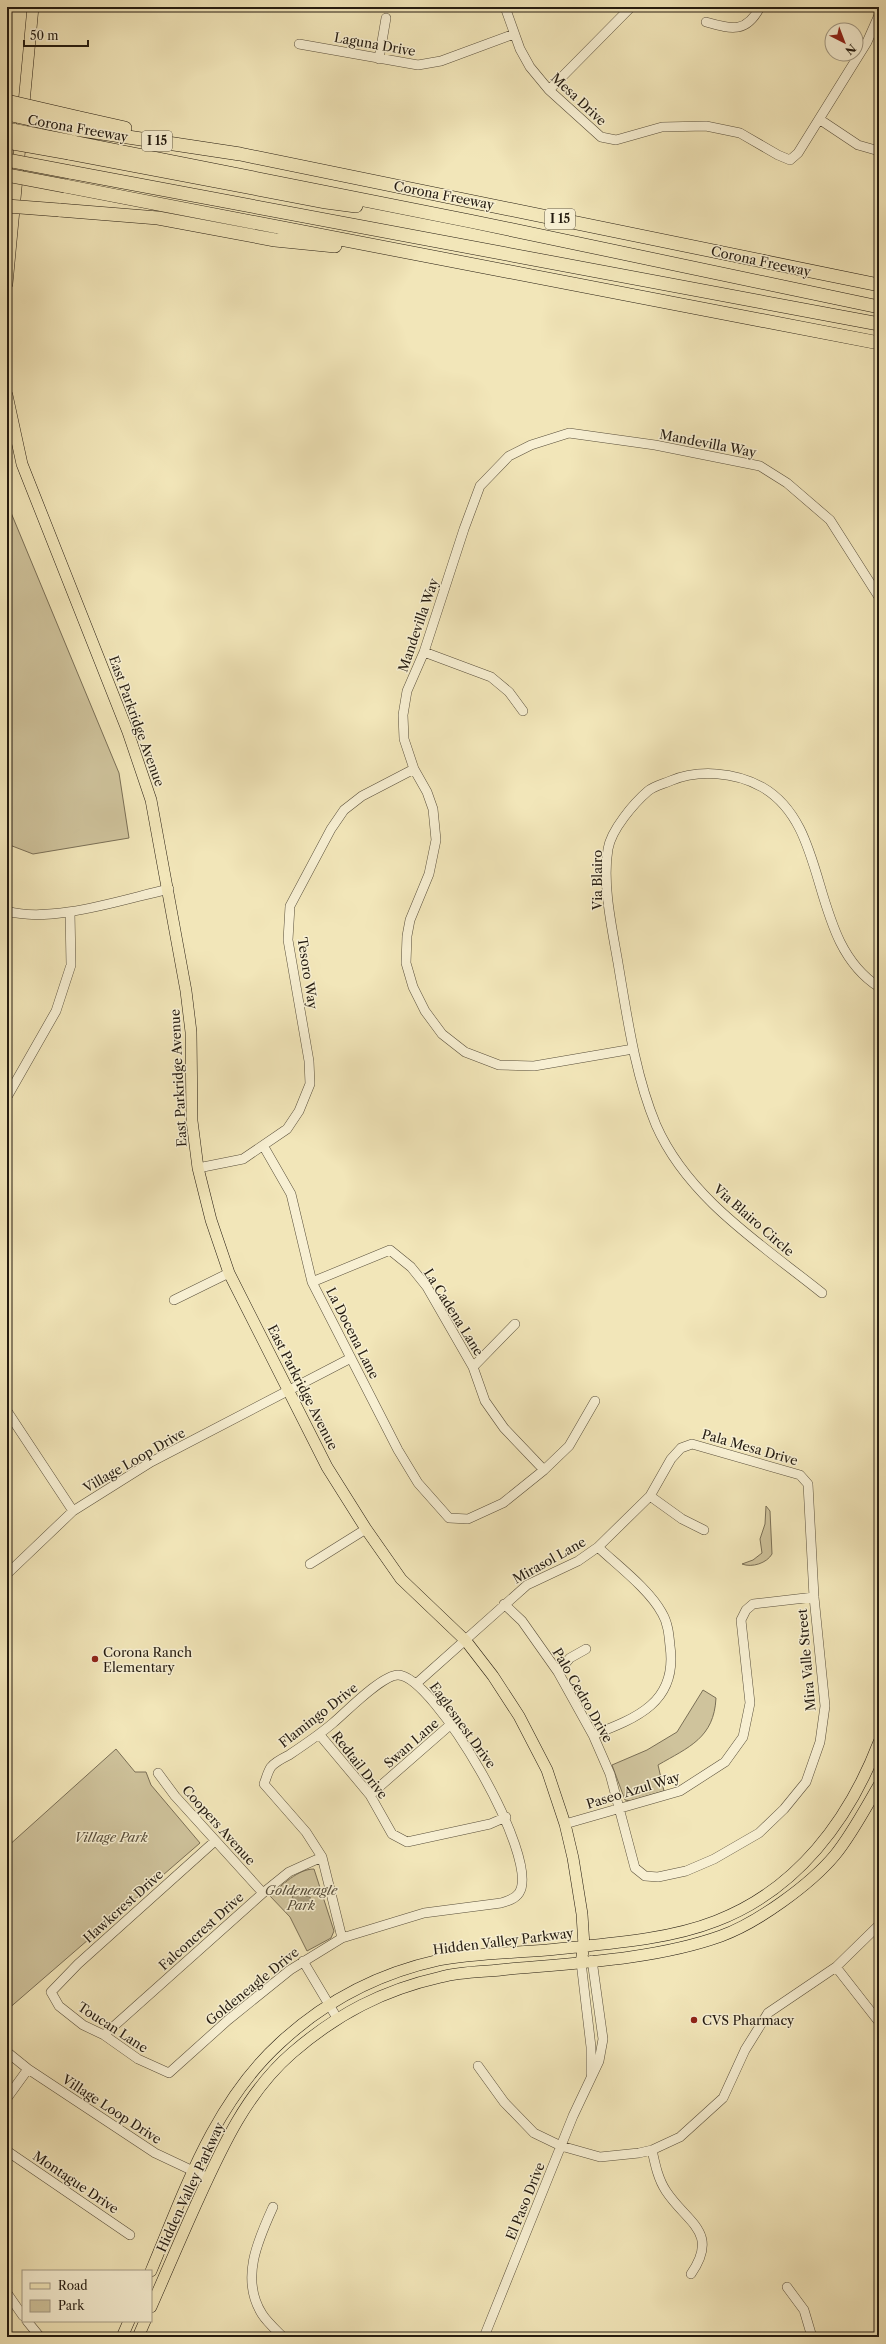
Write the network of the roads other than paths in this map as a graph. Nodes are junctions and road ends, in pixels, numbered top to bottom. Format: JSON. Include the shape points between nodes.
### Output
{"nodes":[{"id":1,"x":33,"y":7,"type":"edge"},
{"id":2,"x":505,"y":7,"type":"edge"},
{"id":3,"x":631,"y":7,"type":"edge"},
{"id":4,"x":758,"y":10,"type":"edge"},
{"id":5,"x":879,"y":15,"type":"edge"},
{"id":6,"x":386,"y":18,"type":"dead end"},
{"id":7,"x":706,"y":22,"type":"dead end"},
{"id":8,"x":514,"y":34,"type":"junction"},
{"id":9,"x":299,"y":44,"type":"dead end"},
{"id":10,"x":379,"y":58,"type":"junction"},
{"id":11,"x":549,"y":90,"type":"junction"},
{"id":12,"x":7,"y":101,"type":"edge"},
{"id":13,"x":7,"y":114,"type":"edge"},
{"id":14,"x":819,"y":119,"type":"junction"},
{"id":15,"x":75,"y":123,"type":"junction"},
{"id":16,"x":7,"y":129,"type":"edge"},
{"id":17,"x":7,"y":142,"type":"edge"},
{"id":18,"x":7,"y":149,"type":"edge"},
{"id":19,"x":879,"y":151,"type":"edge"},
{"id":20,"x":70,"y":157,"type":"junction"},
{"id":21,"x":7,"y":160,"type":"edge"},
{"id":22,"x":7,"y":175,"type":"edge"},
{"id":23,"x":7,"y":206,"type":"edge"},
{"id":24,"x":9,"y":244,"type":"edge"},
{"id":25,"x":426,"y":256,"type":"junction"},
{"id":26,"x":7,"y":284,"type":"edge"},
{"id":27,"x":879,"y":285,"type":"edge"},
{"id":28,"x":879,"y":307,"type":"edge"},
{"id":29,"x":879,"y":324,"type":"edge"},
{"id":30,"x":879,"y":343,"type":"edge"},
{"id":31,"x":7,"y":395,"type":"edge"},
{"id":32,"x":879,"y":597,"type":"edge"},
{"id":33,"x":424,"y":652,"type":"junction"},
{"id":34,"x":523,"y":711,"type":"dead end"},
{"id":35,"x":414,"y":769,"type":"junction"},
{"id":36,"x":169,"y":889,"type":"junction"},
{"id":37,"x":7,"y":911,"type":"edge"},
{"id":38,"x":70,"y":912,"type":"junction"},
{"id":39,"x":879,"y":987,"type":"edge"},
{"id":40,"x":633,"y":1049,"type":"junction"},
{"id":41,"x":7,"y":1097,"type":"edge"},
{"id":42,"x":264,"y":1146,"type":"junction"},
{"id":43,"x":198,"y":1168,"type":"junction"},
{"id":44,"x":229,"y":1272,"type":"junction"},
{"id":45,"x":312,"y":1282,"type":"junction"},
{"id":46,"x":822,"y":1293,"type":"dead end"},
{"id":47,"x":174,"y":1300,"type":"dead end"},
{"id":48,"x":515,"y":1324,"type":"dead end"},
{"id":49,"x":351,"y":1358,"type":"junction"},
{"id":50,"x":473,"y":1367,"type":"junction"},
{"id":51,"x":289,"y":1391,"type":"junction"},
{"id":52,"x":596,"y":1400,"type":"dead end"},
{"id":53,"x":7,"y":1411,"type":"edge"},
{"id":54,"x":681,"y":1448,"type":"joint"},
{"id":55,"x":544,"y":1470,"type":"junction"},
{"id":56,"x":808,"y":1484,"type":"joint"},
{"id":57,"x":650,"y":1496,"type":"junction"},
{"id":58,"x":73,"y":1511,"type":"junction"},
{"id":59,"x":366,"y":1529,"type":"junction"},
{"id":60,"x":704,"y":1530,"type":"dead end"},
{"id":61,"x":598,"y":1547,"type":"junction"},
{"id":62,"x":310,"y":1564,"type":"dead end"},
{"id":63,"x":7,"y":1574,"type":"edge"},
{"id":64,"x":814,"y":1597,"type":"junction"},
{"id":65,"x":504,"y":1604,"type":"junction"},
{"id":66,"x":466,"y":1641,"type":"junction"},
{"id":67,"x":586,"y":1649,"type":"dead end"},
{"id":68,"x":558,"y":1672,"type":"junction"},
{"id":69,"x":397,"y":1675,"type":"joint"},
{"id":70,"x":417,"y":1683,"type":"junction"},
{"id":71,"x":450,"y":1725,"type":"junction"},
{"id":72,"x":319,"y":1734,"type":"junction"},
{"id":73,"x":593,"y":1736,"type":"junction"},
{"id":74,"x":879,"y":1742,"type":"edge"},
{"id":75,"x":158,"y":1773,"type":"dead end"},
{"id":76,"x":879,"y":1785,"type":"edge"},
{"id":77,"x":370,"y":1796,"type":"junction"},
{"id":78,"x":618,"y":1809,"type":"junction"},
{"id":79,"x":506,"y":1817,"type":"junction"},
{"id":80,"x":565,"y":1824,"type":"junction"},
{"id":81,"x":215,"y":1841,"type":"junction"},
{"id":82,"x":322,"y":1858,"type":"junction"},
{"id":83,"x":645,"y":1876,"type":"joint"},
{"id":84,"x":520,"y":1892,"type":"joint"},
{"id":85,"x":263,"y":1893,"type":"junction"},
{"id":86,"x":879,"y":1925,"type":"edge"},
{"id":87,"x":342,"y":1938,"type":"junction"},
{"id":88,"x":584,"y":1946,"type":"junction"},
{"id":89,"x":592,"y":1960,"type":"junction"},
{"id":90,"x":303,"y":1961,"type":"junction"},
{"id":91,"x":581,"y":1962,"type":"junction"},
{"id":92,"x":836,"y":1967,"type":"junction"},
{"id":93,"x":51,"y":1992,"type":"joint"},
{"id":94,"x":329,"y":2005,"type":"junction"},
{"id":95,"x":337,"y":2018,"type":"junction"},
{"id":96,"x":879,"y":2022,"type":"edge"},
{"id":97,"x":104,"y":2035,"type":"junction"},
{"id":98,"x":7,"y":2052,"type":"edge"},
{"id":99,"x":478,"y":2066,"type":"dead end"},
{"id":100,"x":28,"y":2069,"type":"junction"},
{"id":101,"x":169,"y":2073,"type":"joint"},
{"id":102,"x":591,"y":2075,"type":"junction"},
{"id":103,"x":7,"y":2098,"type":"edge"},
{"id":104,"x":561,"y":2146,"type":"junction"},
{"id":105,"x":652,"y":2150,"type":"junction"},
{"id":106,"x":7,"y":2151,"type":"edge"},
{"id":107,"x":192,"y":2172,"type":"junction"},
{"id":108,"x":208,"y":2178,"type":"junction"},
{"id":109,"x":273,"y":2207,"type":"dead end"},
{"id":110,"x":130,"y":2235,"type":"dead end"},
{"id":111,"x":151,"y":2270,"type":"edge"},
{"id":112,"x":691,"y":2274,"type":"dead end"},
{"id":113,"x":787,"y":2287,"type":"dead end"},
{"id":114,"x":7,"y":2293,"type":"edge"},
{"id":115,"x":152,"y":2305,"type":"edge"},
{"id":116,"x":22,"y":2315,"type":"edge"},
{"id":117,"x":28,"y":2322,"type":"edge"},
{"id":118,"x":129,"y":2322,"type":"edge"},
{"id":119,"x":145,"y":2322,"type":"edge"},
{"id":120,"x":40,"y":2337,"type":"edge"},
{"id":121,"x":122,"y":2337,"type":"edge"},
{"id":122,"x":138,"y":2337,"type":"edge"},
{"id":123,"x":283,"y":2337,"type":"edge"},
{"id":124,"x":484,"y":2337,"type":"edge"},
{"id":125,"x":812,"y":2337,"type":"edge"}],
"edges":[{"from":1,"to":24,"type":"main road"},
{"from":2,"to":8,"type":"street","name":"Mesa Drive"},
{"from":3,"to":11,"type":"street"},
{"from":4,"to":7,"type":"street","via":[[747,24],[738,28],[727,28]]},
{"from":5,"to":14,"type":"street","via":[[867,42]]},
{"from":6,"to":10,"type":"street"},
{"from":8,"to":10,"type":"street","name":"Laguna Drive","via":[[428,64],[408,64]]},
{"from":8,"to":11,"type":"street","name":"Mesa Drive","via":[[527,63]]},
{"from":9,"to":10,"type":"street","name":"Laguna Drive"},
{"from":11,"to":14,"type":"street","name":"Mesa Drive","via":[[592,131],[604,139],[621,139],[677,125],[706,126],[740,133],[788,160],[795,157]]},
{"from":12,"to":15,"type":"highway","bridge":true},
{"from":13,"to":15,"type":"highway","name":"Corona Freeway","number":"I 15","bridge":true},
{"from":14,"to":19,"type":"street","via":[[858,145]]},
{"from":15,"to":27,"type":"highway","name":"Corona Freeway","number":"I 15","via":[[240,154]]},
{"from":16,"to":20,"type":"highway","bridge":true},
{"from":17,"to":20,"type":"highway","bridge":true},
{"from":18,"to":20,"type":"highway"},
{"from":20,"to":21,"type":"highway","bridge":true},
{"from":20,"to":28,"type":"highway","via":[[465,220]]},
{"from":20,"to":29,"type":"highway","via":[[455,243]]},
{"from":22,"to":25,"type":"highway","bridge":true},
{"from":23,"to":25,"type":"highway","bridge":true,"via":[[158,218],[275,240]]},
{"from":24,"to":26,"type":"main road"},
{"from":25,"to":30,"type":"highway"},
{"from":31,"to":36,"type":"main road","name":"East Parkridge Avenue","via":[[22,464],[128,732],[151,800]]},
{"from":32,"to":33,"type":"street","name":"Mandevilla Way","via":[[830,520],[787,483],[760,466],[655,445],[569,433],[530,444],[509,456],[480,486]]},
{"from":33,"to":34,"type":"street","via":[[491,677],[509,692]]},
{"from":33,"to":35,"type":"street","name":"Mandevilla Way","via":[[407,692],[403,715],[404,738]]},
{"from":35,"to":40,"type":"street","name":"Mandevilla Way","via":[[433,809],[436,840],[429,874],[406,936],[406,962],[413,987],[425,1012],[442,1034],[465,1052],[499,1065],[534,1066]]},
{"from":35,"to":42,"type":"street","name":"Tesoro Way","via":[[362,796],[344,810],[331,829],[290,906],[288,940],[309,1061],[310,1084],[299,1111],[287,1129]]},
{"from":36,"to":38,"type":"street"},
{"from":36,"to":43,"type":"main road","name":"East Parkridge Avenue","via":[[186,991],[190,1032],[192,1121]]},
{"from":37,"to":38,"type":"street","via":[[34,915]]},
{"from":38,"to":41,"type":"street","via":[[71,965],[56,1011]]},
{"from":39,"to":40,"type":"street","name":"Via Blairo","via":[[849,960],[834,931],[801,830],[782,804],[762,787],[735,777],[707,774],[680,777],[650,790],[624,817],[608,848],[607,900]]},
{"from":40,"to":46,"type":"street","name":"Via Blairo Circle","via":[[656,1124],[678,1164],[731,1220]]},
{"from":42,"to":43,"type":"street","name":"Tesoro Way","via":[[243,1159]]},
{"from":42,"to":45,"type":"street","name":"La Docena Lane","via":[[291,1194]]},
{"from":43,"to":44,"type":"main road","name":"East Parkridge Avenue","via":[[211,1220]]},
{"from":44,"to":47,"type":"street"},
{"from":44,"to":51,"type":"main road","name":"East Parkridge Avenue"},
{"from":45,"to":49,"type":"street","name":"La Docena Lane"},
{"from":45,"to":50,"type":"street","name":"La Cadena Lane","via":[[390,1250],[411,1267],[427,1287]]},
{"from":48,"to":50,"type":"street"},
{"from":49,"to":51,"type":"street","name":"Village Loop Drive"},
{"from":49,"to":55,"type":"street","name":"La Docena Lane","via":[[398,1450],[418,1483],[449,1518],[468,1519],[503,1503]]},
{"from":50,"to":55,"type":"street","name":"La Cadena Lane","via":[[485,1401],[504,1428]]},
{"from":51,"to":58,"type":"street","name":"Village Loop Drive","via":[[151,1462]]},
{"from":51,"to":59,"type":"main road","name":"East Parkridge Avenue","via":[[327,1467]]},
{"from":52,"to":55,"type":"street","via":[[569,1446]]},
{"from":53,"to":58,"type":"street"},
{"from":54,"to":56,"type":"street","name":"Pala Mesa Drive","via":[[692,1444],[774,1466],[800,1475]]},
{"from":54,"to":57,"type":"street","name":"Mirasol Lane","via":[[671,1459]]},
{"from":56,"to":64,"type":"street","name":"Mira Valle Street"},
{"from":57,"to":60,"type":"street","via":[[682,1519]]},
{"from":57,"to":61,"type":"street","name":"Mirasol Lane"},
{"from":58,"to":63,"type":"street","name":"Village Loop Drive"},
{"from":59,"to":62,"type":"street"},
{"from":59,"to":66,"type":"main road","name":"East Parkridge Avenue","via":[[401,1579]]},
{"from":61,"to":65,"type":"street","name":"Mirasol Lane","via":[[578,1561],[527,1585]]},
{"from":61,"to":73,"type":"street","via":[[643,1589],[662,1613],[668,1628],[672,1655],[667,1684],[655,1704],[640,1715]]},
{"from":64,"to":78,"type":"street","name":"Paseo Azul Way","via":[[753,1604],[746,1610],[741,1620],[750,1703],[743,1737],[725,1762],[680,1791]]},
{"from":64,"to":83,"type":"street","name":"Mira Valle Street","via":[[825,1706],[820,1742],[806,1782],[759,1833],[686,1871],[658,1877]]},
{"from":65,"to":66,"type":"street","name":"Mirasol Lane"},
{"from":65,"to":68,"type":"street","name":"Palo Cedro Drive","via":[[522,1621]]},
{"from":66,"to":70,"type":"street","name":"Mirasol Lane"},
{"from":66,"to":80,"type":"main road","name":"East Parkridge Avenue","via":[[519,1716],[547,1770]]},
{"from":67,"to":68,"type":"street","via":[[570,1658]]},
{"from":68,"to":73,"type":"street","name":"Palo Cedro Drive"},
{"from":69,"to":70,"type":"street","name":"Eaglesnest Drive","via":[[408,1677]]},
{"from":69,"to":72,"type":"street","name":"Flamingo Drive","via":[[383,1681]]},
{"from":70,"to":71,"type":"street","name":"Eaglesnest Drive"},
{"from":71,"to":77,"type":"street","name":"Swan Lane"},
{"from":71,"to":79,"type":"street","name":"Eaglesnest Drive","via":[[480,1768]]},
{"from":72,"to":77,"type":"street","name":"Redtail Drive"},
{"from":72,"to":82,"type":"street","name":"Flamingo Drive","via":[[271,1767],[264,1784],[306,1832]]},
{"from":73,"to":78,"type":"street","name":"Palo Cedro Drive","via":[[610,1774]]},
{"from":74,"to":88,"type":"main road","name":"Hidden Valley Parkway","via":[[866,1776],[844,1815],[822,1845],[761,1897],[716,1921],[673,1933]]},
{"from":75,"to":81,"type":"street","name":"Coopers Avenue"},
{"from":76,"to":89,"type":"main road","name":"Hidden Valley Parkway","via":[[857,1824],[834,1856],[770,1911],[722,1936],[676,1949]]},
{"from":77,"to":79,"type":"street","name":"Redtail Drive","via":[[392,1834],[406,1842],[490,1824]]},
{"from":78,"to":80,"type":"street","name":"Paseo Azul Way"},
{"from":78,"to":83,"type":"street","name":"Palo Cedro Drive","via":[[635,1868]]},
{"from":79,"to":84,"type":"street","name":"Eaglesnest Drive","via":[[520,1859],[523,1880]]},
{"from":80,"to":88,"type":"main road","name":"East Parkridge Avenue","via":[[581,1907]]},
{"from":81,"to":85,"type":"street","name":"Coopers Avenue"},
{"from":81,"to":93,"type":"street","name":"Hawkcrest Drive","via":[[78,1964]]},
{"from":82,"to":85,"type":"street","name":"Falconcrest Drive","via":[[289,1872]]},
{"from":82,"to":87,"type":"street"},
{"from":84,"to":87,"type":"street","name":"Goldeneagle Drive","via":[[512,1900],[501,1903],[424,1913]]},
{"from":85,"to":97,"type":"street","name":"Falconcrest Drive"},
{"from":86,"to":92,"type":"street"},
{"from":87,"to":90,"type":"street","name":"Goldeneagle Drive"},
{"from":88,"to":89,"type":"main road","name":"East Parkridge Avenue"},
{"from":88,"to":91,"type":"main road","name":"East Parkridge Avenue"},
{"from":88,"to":94,"type":"main road","name":"Hidden Valley Parkway","via":[[441,1960],[356,1988]]},
{"from":89,"to":91,"type":"main road","name":"Hidden Valley Parkway"},
{"from":89,"to":102,"type":"street","name":"El Paso Drive","via":[[603,2039],[599,2061]]},
{"from":90,"to":94,"type":"street"},
{"from":90,"to":101,"type":"street","name":"Goldeneagle Drive","via":[[228,2020]]},
{"from":91,"to":95,"type":"main road","name":"Hidden Valley Parkway","via":[[444,1976],[398,1989]]},
{"from":91,"to":102,"type":"street","name":"El Paso Drive","via":[[591,2047]]},
{"from":92,"to":96,"type":"street"},
{"from":92,"to":105,"type":"street","via":[[768,2013],[745,2050],[723,2098],[680,2137]]},
{"from":93,"to":97,"type":"street","name":"Toucan Lane","via":[[59,2006],[83,2026]]},
{"from":94,"to":95,"type":"street"},
{"from":94,"to":107,"type":"main road","name":"Hidden Valley Parkway","via":[[280,2042],[244,2080],[213,2130]]},
{"from":95,"to":108,"type":"main road","name":"Hidden Valley Parkway","via":[[291,2054],[257,2090],[227,2138]]},
{"from":97,"to":101,"type":"street","name":"Toucan Lane","via":[[138,2060]]},
{"from":98,"to":100,"type":"street","name":"Village Loop Drive"},
{"from":99,"to":104,"type":"street","via":[[504,2102],[530,2129]]},
{"from":100,"to":103,"type":"street"},
{"from":100,"to":107,"type":"street","name":"Village Loop Drive","via":[[155,2153]]},
{"from":102,"to":104,"type":"street","name":"El Paso Drive"},
{"from":104,"to":105,"type":"street","via":[[600,2157]]},
{"from":104,"to":124,"type":"street","name":"El Paso Drive"},
{"from":105,"to":112,"type":"street","via":[[665,2190],[702,2236],[703,2250],[700,2261]]},
{"from":106,"to":110,"type":"street","name":"Montague Drive"},
{"from":107,"to":108,"type":"street","name":"Village Loop Drive"},
{"from":107,"to":111,"type":"main road","name":"Hidden Valley Parkway"},
{"from":108,"to":115,"type":"main road","name":"Hidden Valley Parkway"},
{"from":109,"to":123,"type":"street","via":[[253,2258],[252,2282],[262,2314]]},
{"from":113,"to":125,"type":"street","via":[[804,2310]]},
{"from":114,"to":116,"type":"street"},
{"from":117,"to":120,"type":"street"},
{"from":118,"to":121,"type":"main road"},
{"from":119,"to":122,"type":"main road"}]}
